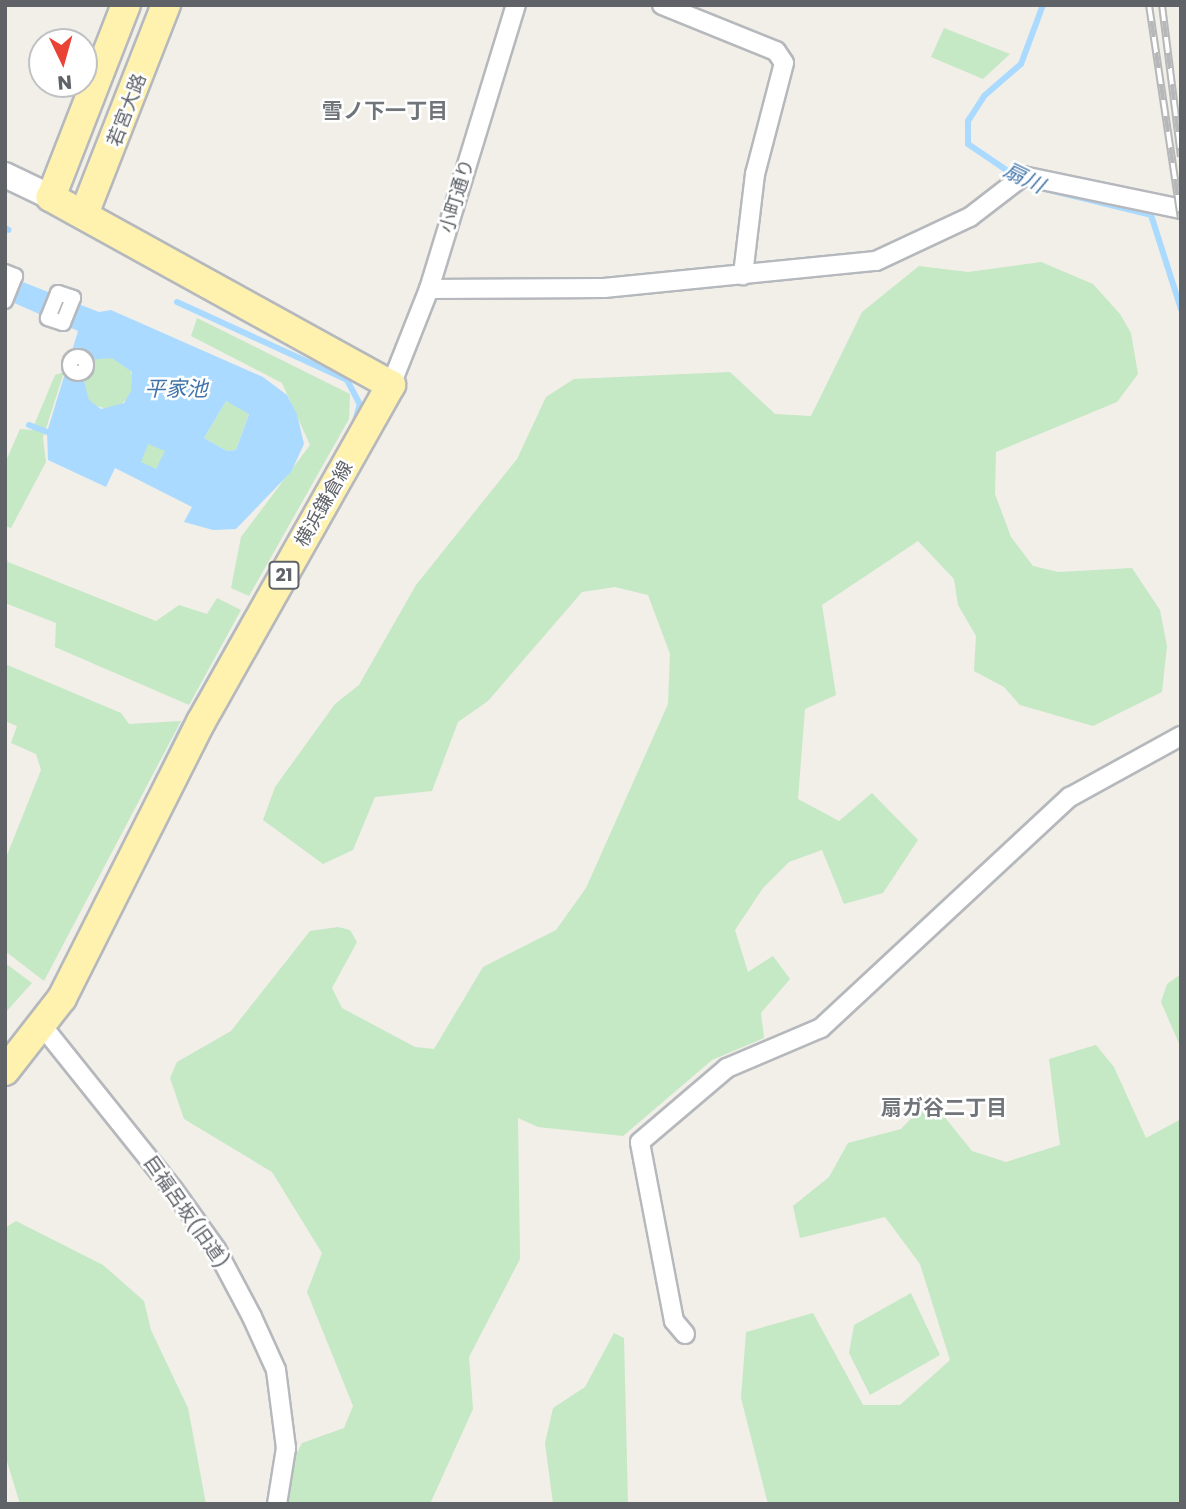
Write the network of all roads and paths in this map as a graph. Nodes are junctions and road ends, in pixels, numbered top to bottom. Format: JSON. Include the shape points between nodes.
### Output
{"nodes":[{"id":1,"x":126,"y":5,"type":"edge"},
{"id":2,"x":166,"y":5,"type":"edge"},
{"id":3,"x":516,"y":5,"type":"edge"},
{"id":4,"x":662,"y":5,"type":"edge"},
{"id":5,"x":5,"y":175,"type":"edge"},
{"id":6,"x":51,"y":197,"type":"junction"},
{"id":7,"x":1181,"y":209,"type":"edge"},
{"id":8,"x":84,"y":214,"type":"junction"},
{"id":9,"x":5,"y":272,"type":"edge"},
{"id":10,"x":743,"y":275,"type":"junction"},
{"id":11,"x":429,"y":289,"type":"junction"},
{"id":12,"x":5,"y":301,"type":"edge"},
{"id":13,"x":391,"y":385,"type":"junction"},
{"id":14,"x":1181,"y":736,"type":"edge"},
{"id":15,"x":44,"y":1028,"type":"junction"},
{"id":16,"x":5,"y":1071,"type":"edge"},
{"id":17,"x":685,"y":1334,"type":"dead end"},
{"id":18,"x":277,"y":1504,"type":"edge"}],
"edges":[{"from":1,"to":6,"type":"main road","name":"若宮大路"},
{"from":2,"to":8,"type":"main road","name":"若宮大路"},
{"from":3,"to":11,"type":"street","name":"小町通り"},
{"from":4,"to":10,"type":"street","via":[[776,51],[784,63],[755,174]]},
{"from":5,"to":6,"type":"main road"},
{"from":6,"to":8,"type":"main road"},
{"from":7,"to":10,"type":"street","via":[[1023,176],[970,217],[876,261]]},
{"from":8,"to":13,"type":"main road"},
{"from":9,"to":12,"type":"street","via":[[15,276]]},
{"from":10,"to":11,"type":"street","via":[[537,292]]},
{"from":11,"to":13,"type":"street","name":"小町通り"},
{"from":13,"to":15,"type":"main road","name":"横浜鎌倉線","number":"21","via":[[201,722]]},
{"from":14,"to":17,"type":"street","via":[[1070,797],[821,1028],[727,1068],[640,1142],[674,1321]]},
{"from":15,"to":16,"type":"main road","name":"横浜鎌倉線","number":"21"},
{"from":15,"to":18,"type":"street","name":"巨福呂坂(旧道)","via":[[180,1199],[252,1317],[276,1370],[286,1448]]}]}
